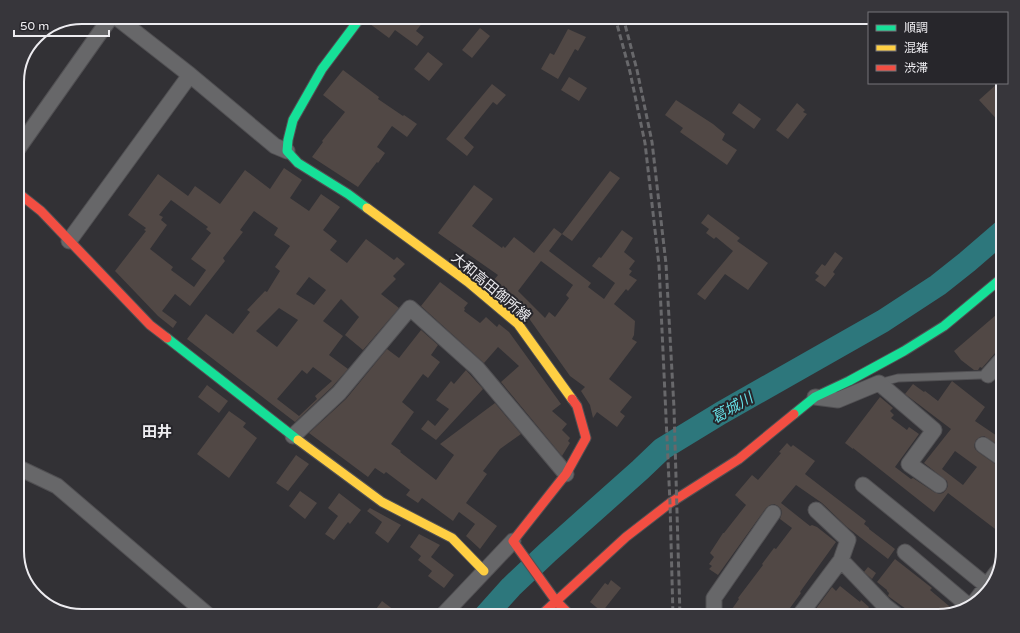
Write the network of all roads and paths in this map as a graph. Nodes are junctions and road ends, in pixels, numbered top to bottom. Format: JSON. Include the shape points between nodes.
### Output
{"nodes":[{"id":1,"x":106,"y":24,"type":"edge"},
{"id":2,"x":125,"y":24,"type":"edge"},
{"id":3,"x":356,"y":24,"type":"edge"},
{"id":4,"x":190,"y":75,"type":"junction"},
{"id":5,"x":24,"y":140,"type":"edge"},
{"id":6,"x":287,"y":151,"type":"junction"},
{"id":7,"x":24,"y":198,"type":"edge"},
{"id":8,"x":69,"y":241,"type":"junction"},
{"id":9,"x":996,"y":283,"type":"edge"},
{"id":10,"x":996,"y":364,"type":"edge"},
{"id":11,"x":996,"y":374,"type":"edge"},
{"id":12,"x":984,"y":375,"type":"junction"},
{"id":13,"x":879,"y":383,"type":"junction"},
{"id":14,"x":815,"y":397,"type":"junction"},
{"id":15,"x":293,"y":436,"type":"junction"},
{"id":16,"x":983,"y":445,"type":"dead end"},
{"id":17,"x":996,"y":455,"type":"edge"},
{"id":18,"x":24,"y":470,"type":"edge"},
{"id":19,"x":566,"y":474,"type":"junction"},
{"id":20,"x":863,"y":485,"type":"dead end"},
{"id":21,"x":939,"y":485,"type":"dead end"},
{"id":22,"x":816,"y":510,"type":"dead end"},
{"id":23,"x":773,"y":513,"type":"dead end"},
{"id":24,"x":517,"y":546,"type":"junction"},
{"id":25,"x":905,"y":552,"type":"dead end"},
{"id":26,"x":841,"y":560,"type":"junction"},
{"id":27,"x":484,"y":570,"type":"junction"},
{"id":28,"x":985,"y":584,"type":"edge"},
{"id":29,"x":556,"y":601,"type":"junction"},
{"id":30,"x":965,"y":602,"type":"edge"},
{"id":31,"x":201,"y":609,"type":"edge"},
{"id":32,"x":448,"y":609,"type":"edge"},
{"id":33,"x":547,"y":609,"type":"edge"},
{"id":34,"x":564,"y":609,"type":"edge"},
{"id":35,"x":714,"y":609,"type":"edge"},
{"id":36,"x":804,"y":609,"type":"edge"},
{"id":37,"x":880,"y":609,"type":"edge"}],
"edges":[{"from":1,"to":5,"type":"street"},
{"from":2,"to":4,"type":"street"},
{"from":3,"to":6,"type":"street","via":[[322,69],[294,120]]},
{"from":4,"to":6,"type":"street","via":[[275,146]]},
{"from":4,"to":8,"type":"street"},
{"from":6,"to":19,"type":"street","name":"大和高田御所線","via":[[298,163],[348,194],[468,282],[518,324],[577,406],[586,438]]},
{"from":7,"to":8,"type":"street"},
{"from":8,"to":15,"type":"street","via":[[150,326]]},
{"from":9,"to":14,"type":"street","via":[[944,326],[850,381]]},
{"from":10,"to":12,"type":"street"},
{"from":11,"to":12,"type":"street"},
{"from":12,"to":13,"type":"lane","via":[[898,378]]},
{"from":13,"to":14,"type":"street","via":[[838,400]]},
{"from":13,"to":21,"type":"street","via":[[934,430],[909,464]]},
{"from":14,"to":29,"type":"street","via":[[739,459],[670,503],[626,537]]},
{"from":15,"to":19,"type":"street","via":[[339,393],[410,308],[477,368]]},
{"from":15,"to":27,"type":"street","via":[[382,502],[452,538]]},
{"from":16,"to":17,"type":"street"},
{"from":18,"to":31,"type":"street","via":[[57,486]]},
{"from":19,"to":24,"type":"street","name":"大和高田御所線"},
{"from":20,"to":28,"type":"street"},
{"from":22,"to":26,"type":"street","via":[[848,540]]},
{"from":23,"to":35,"type":"street","via":[[714,598]]},
{"from":24,"to":27,"type":"street"},
{"from":24,"to":29,"type":"street"},
{"from":25,"to":30,"type":"street"},
{"from":26,"to":36,"type":"street"},
{"from":26,"to":37,"type":"street"},
{"from":27,"to":32,"type":"street"},
{"from":29,"to":33,"type":"street"},
{"from":29,"to":34,"type":"street"}]}
